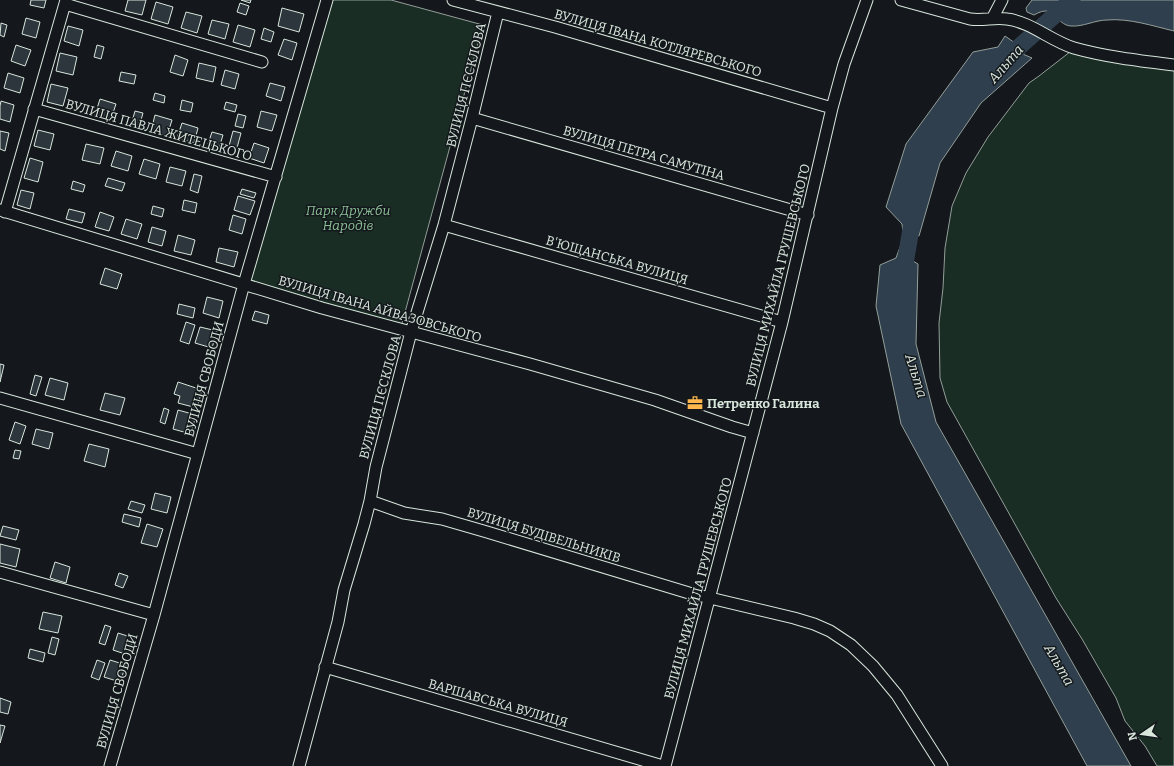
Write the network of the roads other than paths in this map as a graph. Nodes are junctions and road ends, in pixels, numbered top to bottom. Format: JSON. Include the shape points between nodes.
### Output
{"nodes":[{"id":1,"x":327,"y":0,"type":"edge"},
{"id":2,"x":453,"y":0,"type":"edge"},
{"id":3,"x":867,"y":0,"type":"edge"},
{"id":4,"x":901,"y":0,"type":"edge"},
{"id":5,"x":1002,"y":0,"type":"edge"},
{"id":6,"x":66,"y":2,"type":"edge"},
{"id":7,"x":498,"y":12,"type":"junction"},
{"id":8,"x":992,"y":19,"type":"junction"},
{"id":9,"x":262,"y":62,"type":"dead end"},
{"id":10,"x":1174,"y":65,"type":"edge"},
{"id":11,"x":832,"y":108,"type":"junction"},
{"id":12,"x":34,"y":109,"type":"junction"},
{"id":13,"x":472,"y":118,"type":"junction"},
{"id":14,"x":276,"y":177,"type":"junction"},
{"id":15,"x":2,"y":211,"type":"edge"},
{"id":16,"x":808,"y":215,"type":"junction"},
{"id":17,"x":444,"y":225,"type":"junction"},
{"id":18,"x":244,"y":284,"type":"junction"},
{"id":19,"x":782,"y":322,"type":"junction"},
{"id":20,"x":411,"y":332,"type":"junction"},
{"id":21,"x":0,"y":398,"type":"edge"},
{"id":22,"x":753,"y":433,"type":"junction"},
{"id":23,"x":198,"y":454,"type":"junction"},
{"id":24,"x":370,"y":501,"type":"junction"},
{"id":25,"x":0,"y":572,"type":"edge"},
{"id":26,"x":710,"y":599,"type":"junction"},
{"id":27,"x":154,"y":615,"type":"junction"},
{"id":28,"x":326,"y":667,"type":"junction"},
{"id":29,"x":110,"y":766,"type":"edge"},
{"id":30,"x":299,"y":766,"type":"edge"},
{"id":31,"x":664,"y":766,"type":"edge"},
{"id":32,"x":942,"y":766,"type":"edge"}],
"edges":[{"from":1,"to":14,"type":"street","name":"ВУЛИЦЯ СВОБОДИ"},
{"from":2,"to":7,"type":"street","name":"ВУЛИЦЯ ІВАНА КОТЛЯРЕВСЬКОГО"},
{"from":3,"to":11,"type":"street","name":"ВУЛИЦЯ МИХАЙЛА ГРУШЕВСЬКОГО","via":[[844,64]]},
{"from":4,"to":8,"type":"street","via":[[970,19]]},
{"from":5,"to":8,"type":"street"},
{"from":6,"to":9,"type":"street"},
{"from":6,"to":12,"type":"street"},
{"from":7,"to":11,"type":"street","name":"ВУЛИЦЯ ІВАНА КОТЛЯРЕВСЬКОГО"},
{"from":7,"to":13,"type":"street","name":"ВУЛИЦЯ ПЄСКЛОВА"},
{"from":8,"to":10,"type":"street","via":[[1014,20],[1074,48]]},
{"from":11,"to":16,"type":"street","name":"ВУЛИЦЯ МИХАЙЛА ГРУШЕВСЬКОГО"},
{"from":12,"to":14,"type":"street","name":"ВУЛИЦЯ ПАВЛА ЖИТЕЦЬКОГО"},
{"from":12,"to":15,"type":"street"},
{"from":13,"to":16,"type":"street","name":"ВУЛИЦЯ ПЕТРА САМУТІНА"},
{"from":13,"to":17,"type":"street","name":"ВУЛИЦЯ ПЄСКЛОВА"},
{"from":14,"to":18,"type":"street","name":"ВУЛИЦЯ СВОБОДИ"},
{"from":15,"to":18,"type":"street","name":"ВУЛИЦЯ ІВАНА АЙВАЗОВСЬКОГО"},
{"from":16,"to":19,"type":"street","name":"ВУЛИЦЯ МИХАЙЛА ГРУШЕВСЬКОГО"},
{"from":17,"to":19,"type":"street","name":"В'ЮЩАНСЬКА ВУЛИЦЯ"},
{"from":17,"to":20,"type":"street","name":"ВУЛИЦЯ ПЄСКЛОВА"},
{"from":18,"to":20,"type":"street","name":"ВУЛИЦЯ ІВАНА АЙВАЗОВСЬКОГО"},
{"from":18,"to":23,"type":"street","name":"ВУЛИЦЯ СВОБОДИ"},
{"from":19,"to":22,"type":"street","name":"ВУЛИЦЯ МИХАЙЛА ГРУШЕВСЬКОГО"},
{"from":20,"to":22,"type":"street","name":"ВУЛИЦЯ ІВАНА АЙВАЗОВСЬКОГО","via":[[655,400]]},
{"from":20,"to":24,"type":"street","name":"ВУЛИЦЯ ПЄСКЛОВА","via":[[376,467]]},
{"from":21,"to":23,"type":"street"},
{"from":22,"to":26,"type":"street","name":"ВУЛИЦЯ МИХАЙЛА ГРУШЕВСЬКОГО"},
{"from":23,"to":27,"type":"street","name":"ВУЛИЦЯ СВОБОДИ"},
{"from":24,"to":26,"type":"street","name":"ВУЛИЦЯ БУДІВЕЛЬНИКІВ","via":[[404,513],[467,526]]},
{"from":24,"to":28,"type":"street","name":"ВУЛИЦЯ ПЄСКЛОВА","via":[[344,590]]},
{"from":25,"to":27,"type":"street"},
{"from":26,"to":31,"type":"street","name":"ВУЛИЦЯ МИХАЙЛА ГРУШЕВСЬКОГО"},
{"from":26,"to":32,"type":"street","name":"ВУЛИЦЯ БУДІВЕЛЬНИКІВ","via":[[814,624],[851,646],[873,666],[897,695]]},
{"from":27,"to":29,"type":"street","name":"ВУЛИЦЯ СВОБОДИ"},
{"from":28,"to":30,"type":"street","name":"ВУЛИЦЯ ПЄСКЛОВА"},
{"from":28,"to":31,"type":"street","name":"ВАРШАВСЬКА ВУЛИЦЯ"}]}
